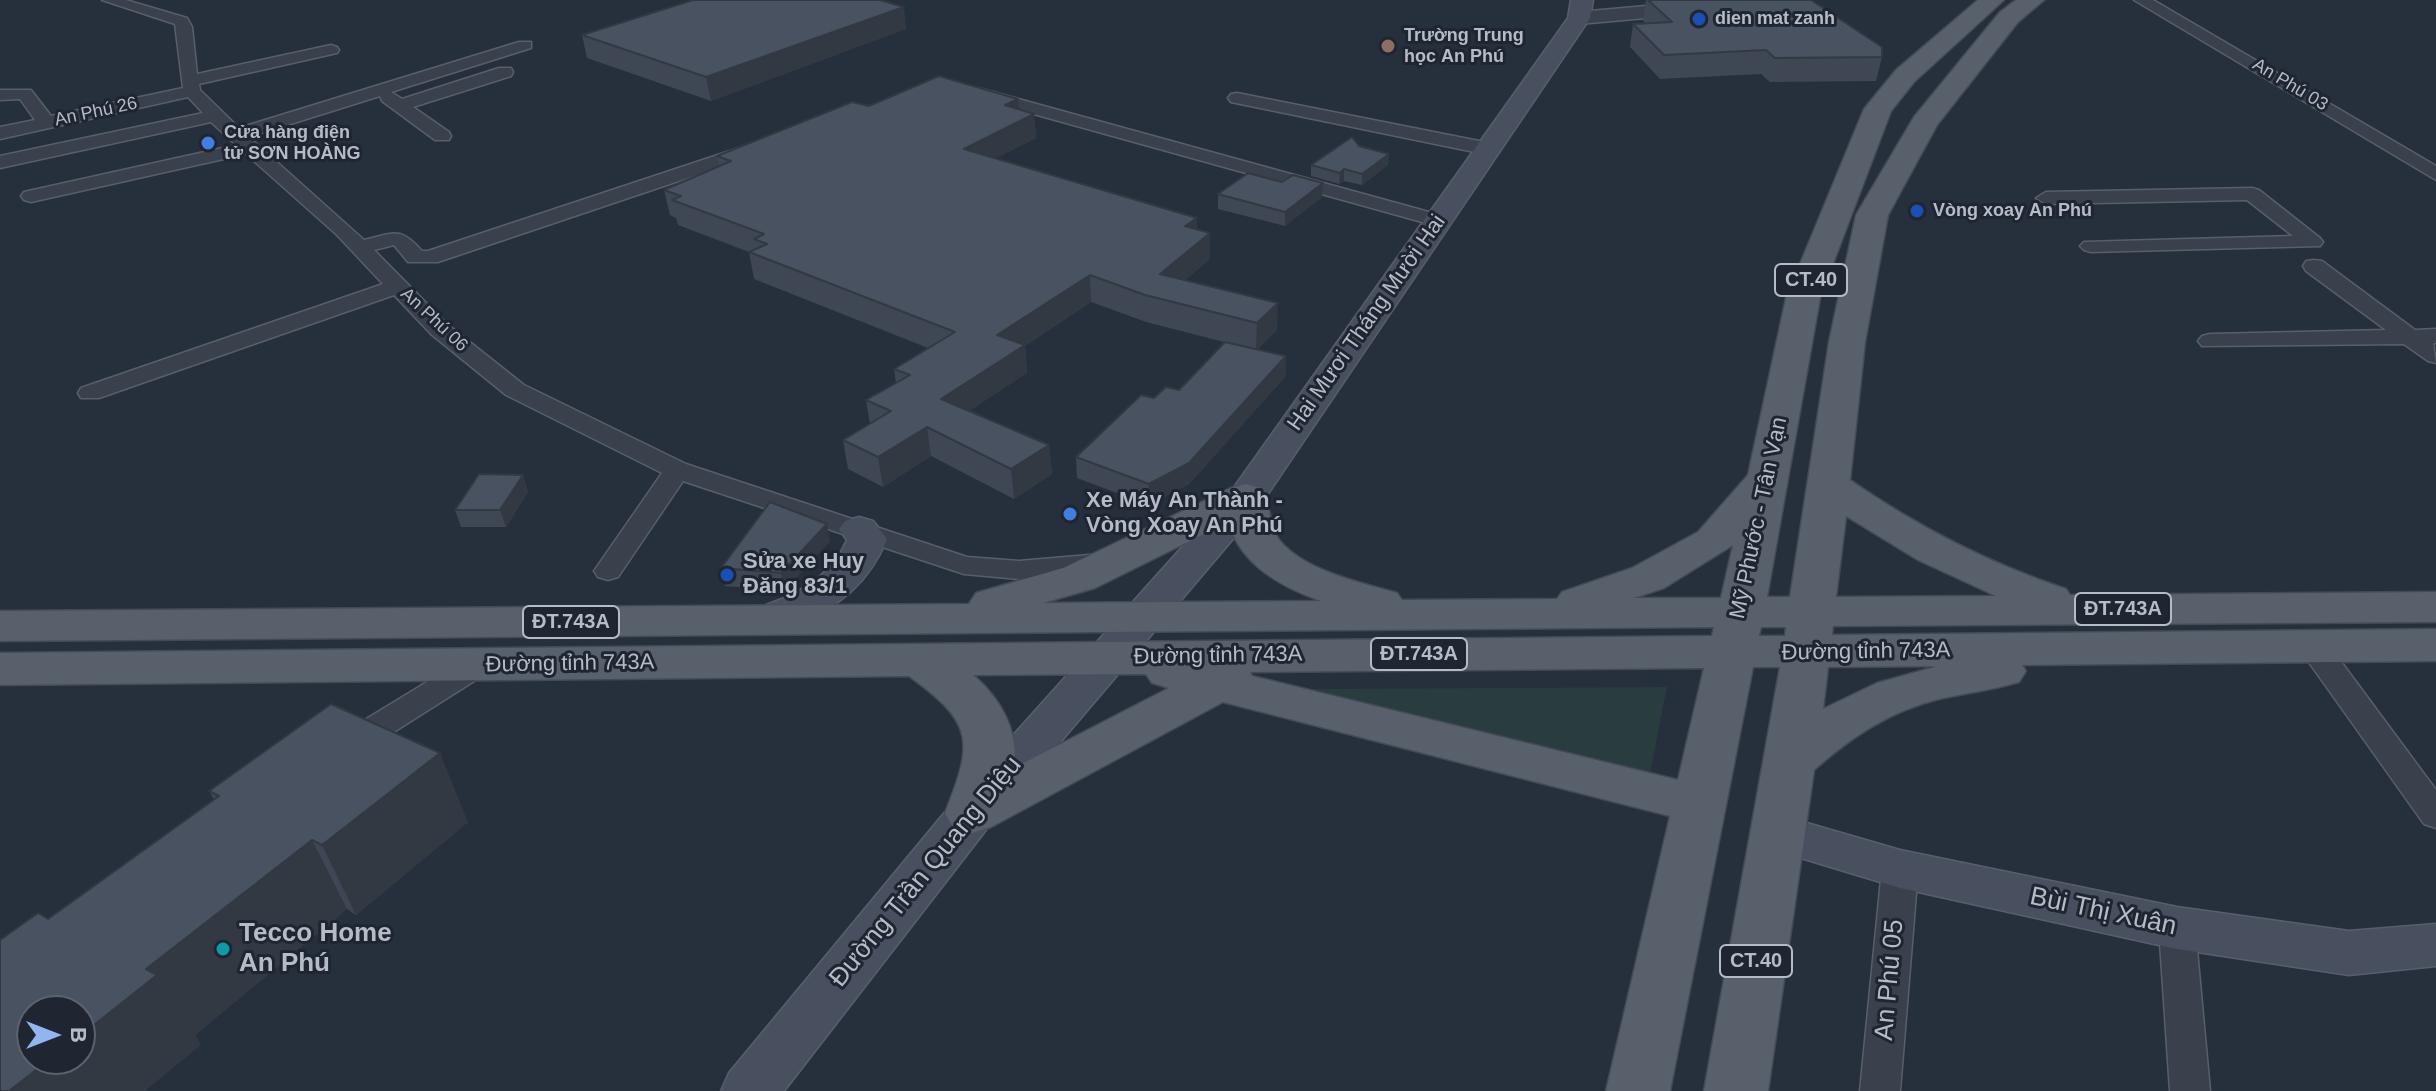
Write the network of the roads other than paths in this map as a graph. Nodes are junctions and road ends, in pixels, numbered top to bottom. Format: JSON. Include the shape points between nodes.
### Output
{"nodes":[{"id":1,"x":110,"y":0,"type":"edge"},
{"id":2,"x":1780,"y":0,"type":"edge"},
{"id":3,"x":1992,"y":0,"type":"edge"},
{"id":4,"x":2032,"y":0,"type":"edge"},
{"id":5,"x":2142,"y":0,"type":"edge"},
{"id":6,"x":1580,"y":9,"type":"edge"},
{"id":7,"x":525,"y":45,"type":"dead end"},
{"id":8,"x":331,"y":50,"type":"dead end"},
{"id":9,"x":505,"y":72,"type":"dead end"},
{"id":10,"x":191,"y":86,"type":"junction"},
{"id":11,"x":967,"y":90,"type":"edge"},
{"id":12,"x":377,"y":91,"type":"junction"},
{"id":13,"x":0,"y":95,"type":"edge"},
{"id":14,"x":1237,"y":98,"type":"dead end"},
{"id":15,"x":401,"y":105,"type":"junction"},
{"id":16,"x":215,"y":116,"type":"junction"},
{"id":17,"x":47,"y":123,"type":"junction"},
{"id":18,"x":0,"y":133,"type":"edge"},
{"id":19,"x":442,"y":136,"type":"dead end"},
{"id":20,"x":242,"y":142,"type":"junction"},
{"id":21,"x":772,"y":143,"type":"edge"},
{"id":22,"x":1489,"y":149,"type":"junction"},
{"id":23,"x":0,"y":162,"type":"edge"},
{"id":24,"x":2436,"y":174,"type":"edge"},
{"id":25,"x":31,"y":196,"type":"dead end"},
{"id":26,"x":2046,"y":198,"type":"dead end"},
{"id":27,"x":1440,"y":221,"type":"junction"},
{"id":28,"x":2091,"y":246,"type":"dead end"},
{"id":29,"x":359,"y":247,"type":"junction"},
{"id":30,"x":2314,"y":266,"type":"dead end"},
{"id":31,"x":398,"y":286,"type":"junction"},
{"id":32,"x":2410,"y":336,"type":"junction"},
{"id":33,"x":2436,"y":336,"type":"edge"},
{"id":34,"x":2210,"y":341,"type":"dead end"},
{"id":35,"x":2436,"y":356,"type":"edge"},
{"id":36,"x":90,"y":393,"type":"dead end"},
{"id":37,"x":677,"y":470,"type":"junction"},
{"id":38,"x":1768,"y":477,"type":"junction"},
{"id":39,"x":1828,"y":484,"type":"junction"},
{"id":40,"x":1246,"y":497,"type":"junction"},
{"id":41,"x":859,"y":529,"type":"junction"},
{"id":42,"x":1120,"y":559,"type":"junction"},
{"id":43,"x":608,"y":571,"type":"dead end"},
{"id":44,"x":2436,"y":607,"type":"edge"},
{"id":45,"x":2082,"y":609,"type":"junction"},
{"id":46,"x":1438,"y":616,"type":"junction"},
{"id":47,"x":1527,"y":616,"type":"junction"},
{"id":48,"x":1142,"y":618,"type":"junction"},
{"id":49,"x":765,"y":621,"type":"junction"},
{"id":50,"x":0,"y":626,"type":"edge"},
{"id":51,"x":1807,"y":632,"type":"junction"},
{"id":52,"x":1735,"y":633,"type":"junction"},
{"id":53,"x":917,"y":640,"type":"junction"},
{"id":54,"x":2436,"y":645,"type":"edge"},
{"id":55,"x":2314,"y":647,"type":"junction"},
{"id":56,"x":2174,"y":648,"type":"junction"},
{"id":57,"x":1299,"y":654,"type":"junction"},
{"id":58,"x":1108,"y":657,"type":"junction"},
{"id":59,"x":479,"y":664,"type":"junction"},
{"id":60,"x":0,"y":669,"type":"edge"},
{"id":61,"x":1217,"y":684,"type":"junction"},
{"id":62,"x":319,"y":762,"type":"edge"},
{"id":63,"x":1788,"y":764,"type":"junction"},
{"id":64,"x":1698,"y":804,"type":"junction"},
{"id":65,"x":972,"y":813,"type":"junction"},
{"id":66,"x":2436,"y":815,"type":"edge"},
{"id":67,"x":1776,"y":832,"type":"junction"},
{"id":68,"x":1900,"y":869,"type":"junction"},
{"id":69,"x":2177,"y":928,"type":"junction"},
{"id":70,"x":2436,"y":945,"type":"edge"},
{"id":71,"x":750,"y":1091,"type":"edge"},
{"id":72,"x":1638,"y":1091,"type":"edge"},
{"id":73,"x":1736,"y":1091,"type":"edge"},
{"id":74,"x":1880,"y":1091,"type":"edge"},
{"id":75,"x":2190,"y":1091,"type":"edge"}],
"edges":[{"from":1,"to":10,"type":"street","via":[[181,21]]},
{"from":2,"to":6,"type":"street"},
{"from":3,"to":38,"type":"main road","name":"Mỹ Phước - Tân Vạn","number":"CT.40","via":[[1905,76],[1878,109],[1803,298]]},
{"from":4,"to":39,"type":"main road","number":"CT.40","via":[[2009,17],[1924,123],[1872,215],[1847,342]]},
{"from":5,"to":24,"type":"street","name":"An Phú 03"},
{"from":6,"to":22,"type":"main road","name":"Hai Mươi Tháng Mười Hai"},
{"from":7,"to":12,"type":"street"},
{"from":8,"to":10,"type":"street","name":"An Phú 26"},
{"from":9,"to":15,"type":"street"},
{"from":10,"to":16,"type":"street","name":"An Phú 06"},
{"from":10,"to":17,"type":"street","name":"An Phú 26"},
{"from":11,"to":27,"type":"street"},
{"from":12,"to":15,"type":"street"},
{"from":12,"to":20,"type":"street"},
{"from":13,"to":17,"type":"street","via":[[25,94]]},
{"from":14,"to":22,"type":"street"},
{"from":15,"to":19,"type":"street"},
{"from":16,"to":20,"type":"street","name":"An Phú 06"},
{"from":16,"to":23,"type":"street"},
{"from":17,"to":18,"type":"street","name":"An Phú 26"},
{"from":20,"to":25,"type":"street"},
{"from":20,"to":29,"type":"street","name":"An Phú 06"},
{"from":21,"to":29,"type":"street","via":[[430,257],[416,257],[399,238]]},
{"from":22,"to":27,"type":"main road","name":"Hai Mươi Tháng Mười Hai"},
{"from":26,"to":28,"type":"street","via":[[2252,194],[2313,242]]},
{"from":27,"to":40,"type":"main road","name":"Hai Mươi Tháng Mười Hai"},
{"from":29,"to":31,"type":"street","name":"An Phú 06"},
{"from":30,"to":32,"type":"street"},
{"from":31,"to":36,"type":"street"},
{"from":31,"to":37,"type":"street","name":"An Phú 06","via":[[439,329],[515,390]]},
{"from":32,"to":33,"type":"street"},
{"from":32,"to":34,"type":"street"},
{"from":32,"to":35,"type":"street"},
{"from":37,"to":41,"type":"street","name":"An Phú 06"},
{"from":37,"to":43,"type":"street"},
{"from":38,"to":47,"type":"main road","via":[[1713,541],[1683,559],[1601,596]]},
{"from":38,"to":52,"type":"main road","name":"Mỹ Phước - Tân Vạn","number":"CT.40"},
{"from":39,"to":45,"type":"main road","via":[[1886,526],[1961,567]]},
{"from":39,"to":51,"type":"main road","number":"CT.40"},
{"from":40,"to":42,"type":"main road"},
{"from":40,"to":46,"type":"main road","via":[[1256,538],[1281,563],[1353,597]]},
{"from":40,"to":48,"type":"main road","name":"Hai Mươi Tháng Mười Hai"},
{"from":41,"to":42,"type":"street","name":"An Phú 06","via":[[983,568],[1055,568]]},
{"from":41,"to":49,"type":"main road","via":[[867,539],[863,554],[839,585]]},
{"from":42,"to":53,"type":"main road"},
{"from":44,"to":45,"type":"main road","name":"Đường tỉnh 743A","number":"ĐT.743A"},
{"from":45,"to":51,"type":"main road","name":"Đường tỉnh 743A","number":"ĐT.743A"},
{"from":46,"to":47,"type":"main road","name":"Đường tỉnh 743A","number":"ĐT.743A"},
{"from":46,"to":48,"type":"main road","name":"Đường tỉnh 743A","number":"ĐT.743A"},
{"from":47,"to":52,"type":"main road","name":"Đường tỉnh 743A","number":"ĐT.743A"},
{"from":48,"to":53,"type":"main road","name":"Đường tỉnh 743A","number":"ĐT.743A"},
{"from":48,"to":58,"type":"main road","name":"Đường Trần Quang Diệu"},
{"from":49,"to":50,"type":"main road","name":"Đường tỉnh 743A","number":"ĐT.743A"},
{"from":49,"to":53,"type":"main road","name":"Đường tỉnh 743A","number":"ĐT.743A"},
{"from":51,"to":52,"type":"main road","name":"Đường tỉnh 743A","number":"ĐT.743A"},
{"from":51,"to":56,"type":"main road","name":"Đường tỉnh 743A","number":"ĐT.743A"},
{"from":51,"to":63,"type":"main road","number":"CT.40"},
{"from":52,"to":57,"type":"main road","name":"Đường tỉnh 743A","number":"ĐT.743A"},
{"from":52,"to":64,"type":"main road","name":"Mỹ Phước - Tân Vạn","number":"CT.40"},
{"from":53,"to":58,"type":"main road","name":"Đường tỉnh 743A","number":"ĐT.743A"},
{"from":53,"to":59,"type":"main road","name":"Đường tỉnh 743A","number":"ĐT.743A"},
{"from":53,"to":65,"type":"main road","via":[[975,705],[988,733],[990,762]]},
{"from":54,"to":55,"type":"main road","name":"Đường tỉnh 743A","number":"ĐT.743A"},
{"from":55,"to":56,"type":"main road","name":"Đường tỉnh 743A","number":"ĐT.743A"},
{"from":55,"to":66,"type":"street"},
{"from":56,"to":63,"type":"main road","via":[[1977,675],[1895,695],[1836,724]]},
{"from":57,"to":58,"type":"main road","name":"Đường tỉnh 743A","number":"ĐT.743A"},
{"from":57,"to":61,"type":"main road"},
{"from":58,"to":61,"type":"main road"},
{"from":58,"to":65,"type":"main road","name":"Đường Trần Quang Diệu"},
{"from":59,"to":60,"type":"main road","name":"Đường tỉnh 743A","number":"ĐT.743A"},
{"from":59,"to":62,"type":"street"},
{"from":61,"to":64,"type":"main road"},
{"from":61,"to":65,"type":"main road"},
{"from":63,"to":67,"type":"main road","number":"CT.40"},
{"from":64,"to":72,"type":"main road","name":"Mỹ Phước - Tân Vạn","number":"CT.40"},
{"from":65,"to":71,"type":"main road","name":"Đường Trần Quang Diệu"},
{"from":67,"to":68,"type":"main road","name":"Bùi Thị Xuân"},
{"from":67,"to":73,"type":"main road","number":"CT.40"},
{"from":68,"to":69,"type":"main road","name":"Bùi Thị Xuân"},
{"from":68,"to":74,"type":"street","name":"An Phú 05"},
{"from":69,"to":70,"type":"main road","name":"Bùi Thị Xuân","via":[[2349,953]]},
{"from":69,"to":75,"type":"street"}]}
